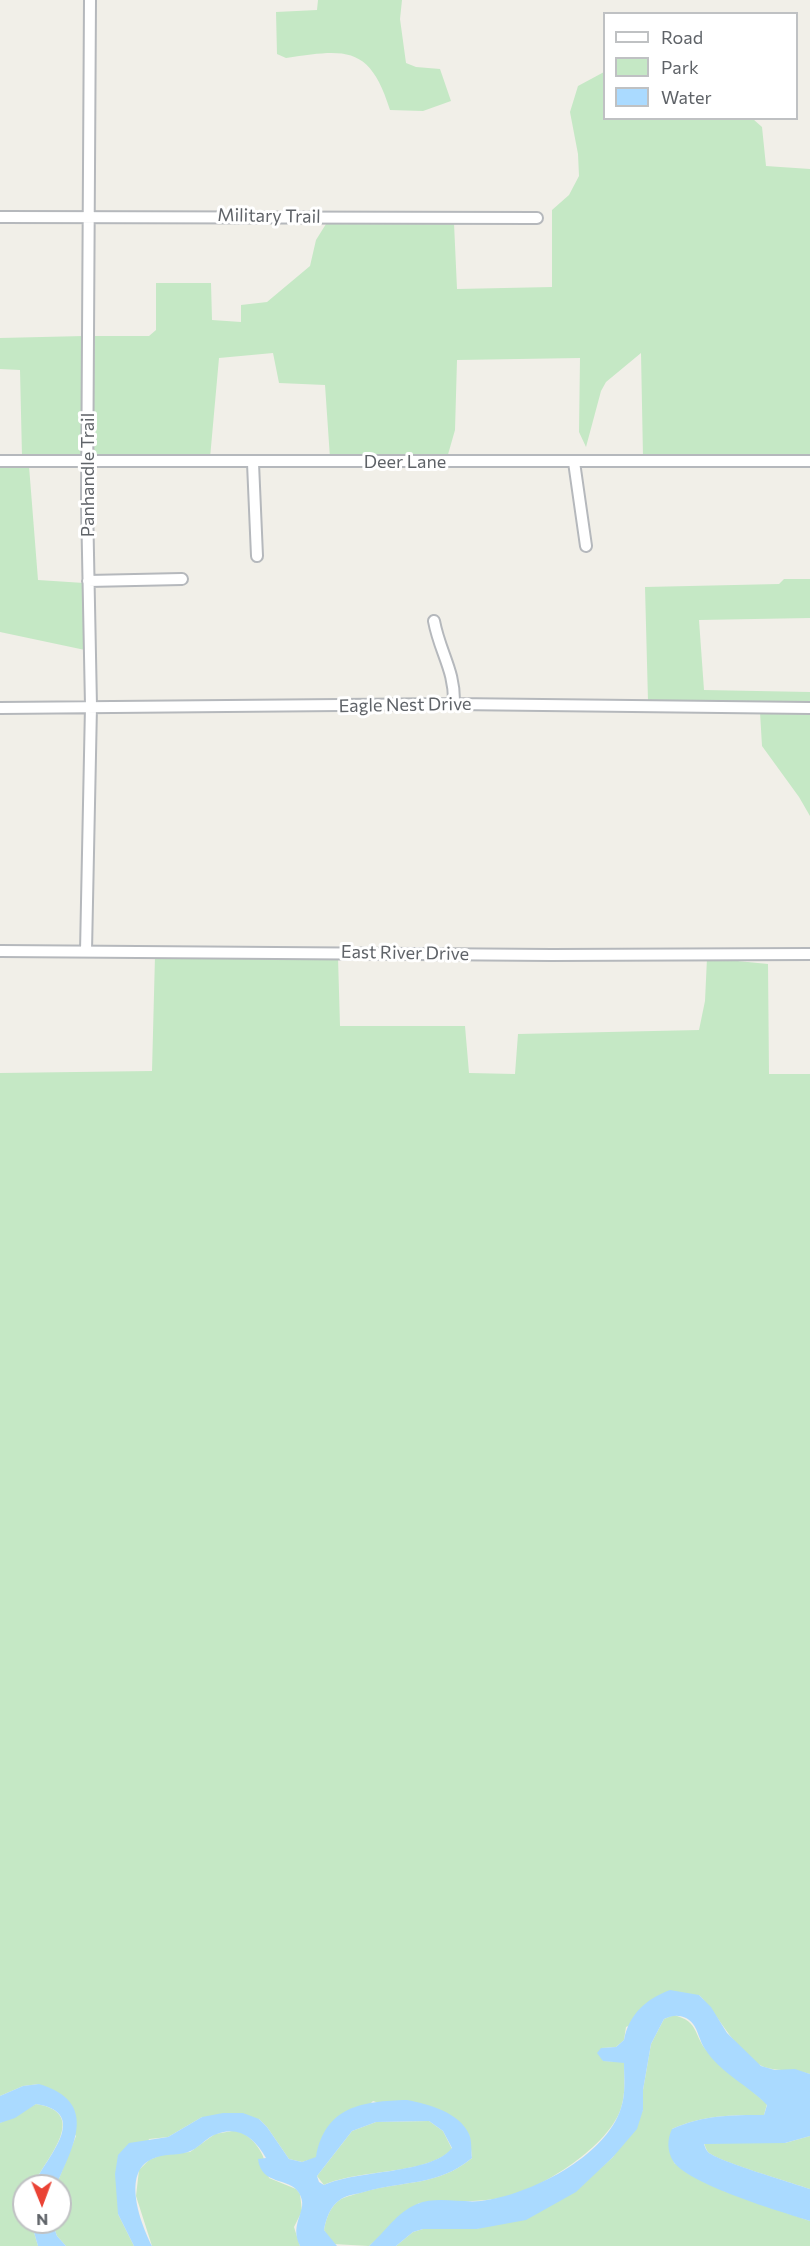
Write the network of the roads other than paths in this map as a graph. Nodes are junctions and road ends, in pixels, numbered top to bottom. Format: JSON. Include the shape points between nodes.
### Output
{"nodes":[{"id":1,"x":90,"y":0,"type":"edge"},
{"id":2,"x":91,"y":216,"type":"junction"},
{"id":3,"x":0,"y":217,"type":"edge"},
{"id":4,"x":537,"y":218,"type":"dead end"},
{"id":5,"x":0,"y":461,"type":"edge"},
{"id":6,"x":88,"y":461,"type":"junction"},
{"id":7,"x":810,"y":461,"type":"edge"},
{"id":8,"x":574,"y":462,"type":"junction"},
{"id":9,"x":253,"y":463,"type":"junction"},
{"id":10,"x":586,"y":546,"type":"dead end"},
{"id":11,"x":257,"y":556,"type":"dead end"},
{"id":12,"x":183,"y":579,"type":"dead end"},
{"id":13,"x":88,"y":581,"type":"junction"},
{"id":14,"x":434,"y":621,"type":"dead end"},
{"id":15,"x":454,"y":704,"type":"junction"},
{"id":16,"x":91,"y":706,"type":"junction"},
{"id":17,"x":0,"y":708,"type":"edge"},
{"id":18,"x":810,"y":708,"type":"edge"},
{"id":19,"x":0,"y":951,"type":"edge"},
{"id":20,"x":86,"y":951,"type":"junction"},
{"id":21,"x":810,"y":954,"type":"edge"}],
"edges":[{"from":1,"to":2,"type":"street","name":"Panhandle Trail"},
{"from":2,"to":3,"type":"street","name":"Military Trail"},
{"from":2,"to":4,"type":"street","name":"Military Trail"},
{"from":2,"to":6,"type":"street","name":"Panhandle Trail"},
{"from":5,"to":6,"type":"street","name":"Deer Lane"},
{"from":6,"to":9,"type":"street","name":"Deer Lane"},
{"from":6,"to":13,"type":"street","name":"Panhandle Trail"},
{"from":7,"to":8,"type":"street","name":"Deer Lane"},
{"from":8,"to":9,"type":"street","name":"Deer Lane"},
{"from":8,"to":10,"type":"street"},
{"from":9,"to":11,"type":"street"},
{"from":12,"to":13,"type":"street"},
{"from":13,"to":16,"type":"street","name":"Panhandle Trail"},
{"from":14,"to":15,"type":"street","via":[[452,672]]},
{"from":15,"to":16,"type":"street","name":"Eagle Nest Drive"},
{"from":15,"to":18,"type":"street","name":"Eagle Nest Drive"},
{"from":16,"to":17,"type":"street","name":"Eagle Nest Drive"},
{"from":16,"to":20,"type":"street","name":"Panhandle Trail"},
{"from":19,"to":20,"type":"street","name":"East River Drive"},
{"from":20,"to":21,"type":"street","name":"East River Drive"}]}
